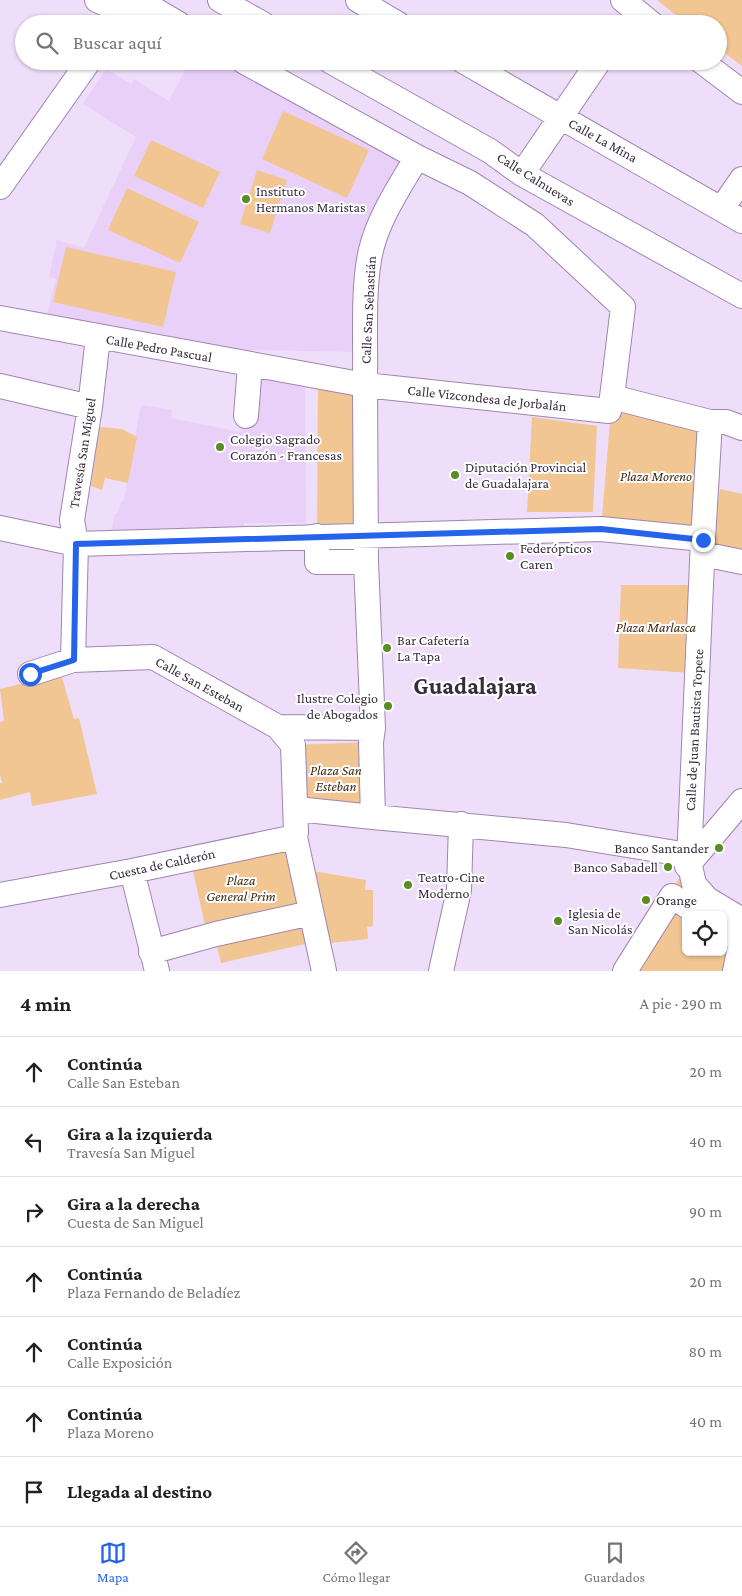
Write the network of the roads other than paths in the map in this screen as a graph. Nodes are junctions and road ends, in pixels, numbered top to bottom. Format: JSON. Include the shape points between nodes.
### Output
{"nodes":[{"id":1,"x":97,"y":0,"type":"edge"},
{"id":2,"x":220,"y":0,"type":"edge"},
{"id":3,"x":358,"y":0,"type":"edge"},
{"id":4,"x":128,"y":9,"type":"edge"},
{"id":5,"x":148,"y":15,"type":"edge"},
{"id":6,"x":247,"y":15,"type":"edge"},
{"id":7,"x":383,"y":15,"type":"edge"},
{"id":8,"x":83,"y":70,"type":"edge"},
{"id":9,"x":259,"y":70,"type":"edge"},
{"id":10,"x":346,"y":70,"type":"edge"},
{"id":11,"x":479,"y":70,"type":"edge"},
{"id":12,"x":593,"y":70,"type":"edge"},
{"id":13,"x":713,"y":70,"type":"edge"},
{"id":14,"x":742,"y":92,"type":"edge"},
{"id":15,"x":560,"y":117,"type":"junction"},
{"id":16,"x":490,"y":151,"type":"junction"},
{"id":17,"x":417,"y":157,"type":"junction"},
{"id":18,"x":522,"y":174,"type":"junction"},
{"id":19,"x":742,"y":179,"type":"edge"},
{"id":20,"x":470,"y":183,"type":"junction"},
{"id":21,"x":0,"y":187,"type":"edge"},
{"id":22,"x":722,"y":208,"type":"junction"},
{"id":23,"x":742,"y":220,"type":"edge"},
{"id":24,"x":742,"y":296,"type":"edge"},
{"id":25,"x":0,"y":318,"type":"edge"},
{"id":26,"x":98,"y":337,"type":"junction"},
{"id":27,"x":250,"y":364,"type":"junction"},
{"id":28,"x":318,"y":377,"type":"joint"},
{"id":29,"x":365,"y":384,"type":"junction"},
{"id":30,"x":0,"y":386,"type":"edge"},
{"id":31,"x":610,"y":404,"type":"junction"},
{"id":32,"x":90,"y":407,"type":"junction"},
{"id":33,"x":246,"y":416,"type":"dead end"},
{"id":34,"x":710,"y":422,"type":"junction"},
{"id":35,"x":742,"y":428,"type":"edge"},
{"id":36,"x":0,"y":528,"type":"edge"},
{"id":37,"x":366,"y":534,"type":"junction"},
{"id":38,"x":317,"y":536,"type":"junction"},
{"id":39,"x":76,"y":544,"type":"junction"},
{"id":40,"x":703,"y":547,"type":"junction"},
{"id":41,"x":366,"y":562,"type":"junction"},
{"id":42,"x":742,"y":562,"type":"edge"},
{"id":43,"x":74,"y":660,"type":"junction"},
{"id":44,"x":30,"y":674,"type":"dead end"},
{"id":45,"x":278,"y":727,"type":"junction"},
{"id":46,"x":373,"y":728,"type":"junction"},
{"id":47,"x":742,"y":801,"type":"edge"},
{"id":48,"x":297,"y":809,"type":"junction"},
{"id":49,"x":373,"y":817,"type":"junction"},
{"id":50,"x":461,"y":824,"type":"junction"},
{"id":51,"x":295,"y":837,"type":"junction"},
{"id":52,"x":689,"y":861,"type":"junction"},
{"id":53,"x":132,"y":871,"type":"junction"},
{"id":54,"x":0,"y":895,"type":"edge"},
{"id":55,"x":672,"y":896,"type":"junction"},
{"id":56,"x":694,"y":911,"type":"edge"},
{"id":57,"x":311,"y":912,"type":"junction"},
{"id":58,"x":742,"y":920,"type":"edge"},
{"id":59,"x":727,"y":932,"type":"edge"},
{"id":60,"x":154,"y":962,"type":"edge"},
{"id":61,"x":324,"y":971,"type":"edge"},
{"id":62,"x":441,"y":971,"type":"edge"},
{"id":63,"x":625,"y":971,"type":"edge"},
{"id":64,"x":735,"y":971,"type":"edge"}],
"edges":[{"from":1,"to":4,"type":"street"},
{"from":2,"to":6,"type":"street"},
{"from":3,"to":7,"type":"street"},
{"from":4,"to":5,"type":"street"},
{"from":8,"to":21,"type":"street"},
{"from":9,"to":17,"type":"street"},
{"from":10,"to":16,"type":"street","name":"Calle Calnuevas"},
{"from":11,"to":15,"type":"street","name":"Calle La Mina"},
{"from":12,"to":15,"type":"street"},
{"from":13,"to":14,"type":"street"},
{"from":15,"to":18,"type":"street"},
{"from":15,"to":22,"type":"street","name":"Calle La Mina"},
{"from":16,"to":18,"type":"street","name":"Calle Calnuevas"},
{"from":16,"to":20,"type":"street"},
{"from":17,"to":20,"type":"street"},
{"from":17,"to":29,"type":"street","name":"Calle San Sebastián","via":[[381,221],[371,250]]},
{"from":18,"to":24,"type":"street","name":"Calle Calnuevas"},
{"from":19,"to":22,"type":"street"},
{"from":20,"to":31,"type":"street","via":[[536,225],[623,307]]},
{"from":22,"to":23,"type":"street","name":"Calle La Mina"},
{"from":25,"to":26,"type":"street","name":"Calle Pedro Pascual"},
{"from":26,"to":27,"type":"street","name":"Calle Pedro Pascual"},
{"from":26,"to":32,"type":"street","name":"Travesía San Miguel"},
{"from":27,"to":28,"type":"street","name":"Calle Pedro Pascual"},
{"from":27,"to":33,"type":"street"},
{"from":28,"to":29,"type":"street","name":"Calle Vizcondesa de Jorbalán"},
{"from":29,"to":31,"type":"street","name":"Calle Vizcondesa de Jorbalán"},
{"from":29,"to":37,"type":"street","name":"Calle San Sebastián"},
{"from":30,"to":32,"type":"street"},
{"from":31,"to":34,"type":"street"},
{"from":32,"to":39,"type":"street","name":"Travesía San Miguel","via":[[72,520]]},
{"from":34,"to":35,"type":"street","via":[[726,422]]},
{"from":34,"to":40,"type":"street"},
{"from":36,"to":39,"type":"street"},
{"from":37,"to":38,"type":"street"},
{"from":37,"to":40,"type":"street","via":[[601,529]]},
{"from":37,"to":41,"type":"street","name":"Calle San Sebastián"},
{"from":38,"to":39,"type":"street"},
{"from":38,"to":41,"type":"street","via":[[316,562]]},
{"from":39,"to":43,"type":"street","name":"Travesía San Miguel"},
{"from":40,"to":42,"type":"street"},
{"from":40,"to":52,"type":"street","name":"Calle de Juan Bautista Topete"},
{"from":41,"to":46,"type":"street","name":"Calle San Sebastián"},
{"from":43,"to":44,"type":"street","name":"Calle San Esteban"},
{"from":43,"to":45,"type":"street","name":"Calle San Esteban","via":[[153,657]]},
{"from":45,"to":46,"type":"street"},
{"from":45,"to":48,"type":"street","via":[[292,745]]},
{"from":46,"to":49,"type":"street"},
{"from":47,"to":52,"type":"street"},
{"from":48,"to":49,"type":"street"},
{"from":48,"to":51,"type":"street"},
{"from":49,"to":50,"type":"street"},
{"from":50,"to":52,"type":"street","via":[[641,846],[676,853]]},
{"from":50,"to":62,"type":"street","via":[[459,890]]},
{"from":51,"to":53,"type":"street","name":"Cuesta de Calderón"},
{"from":51,"to":57,"type":"street"},
{"from":52,"to":55,"type":"street"},
{"from":52,"to":58,"type":"street","via":[[694,884],[707,899]]},
{"from":53,"to":54,"type":"street","name":"Cuesta de Calderón"},
{"from":53,"to":60,"type":"street"},
{"from":55,"to":56,"type":"street"},
{"from":55,"to":63,"type":"street"},
{"from":57,"to":60,"type":"street","via":[[216,934]]},
{"from":57,"to":61,"type":"street"},
{"from":59,"to":64,"type":"street","via":[[741,941]]}]}
